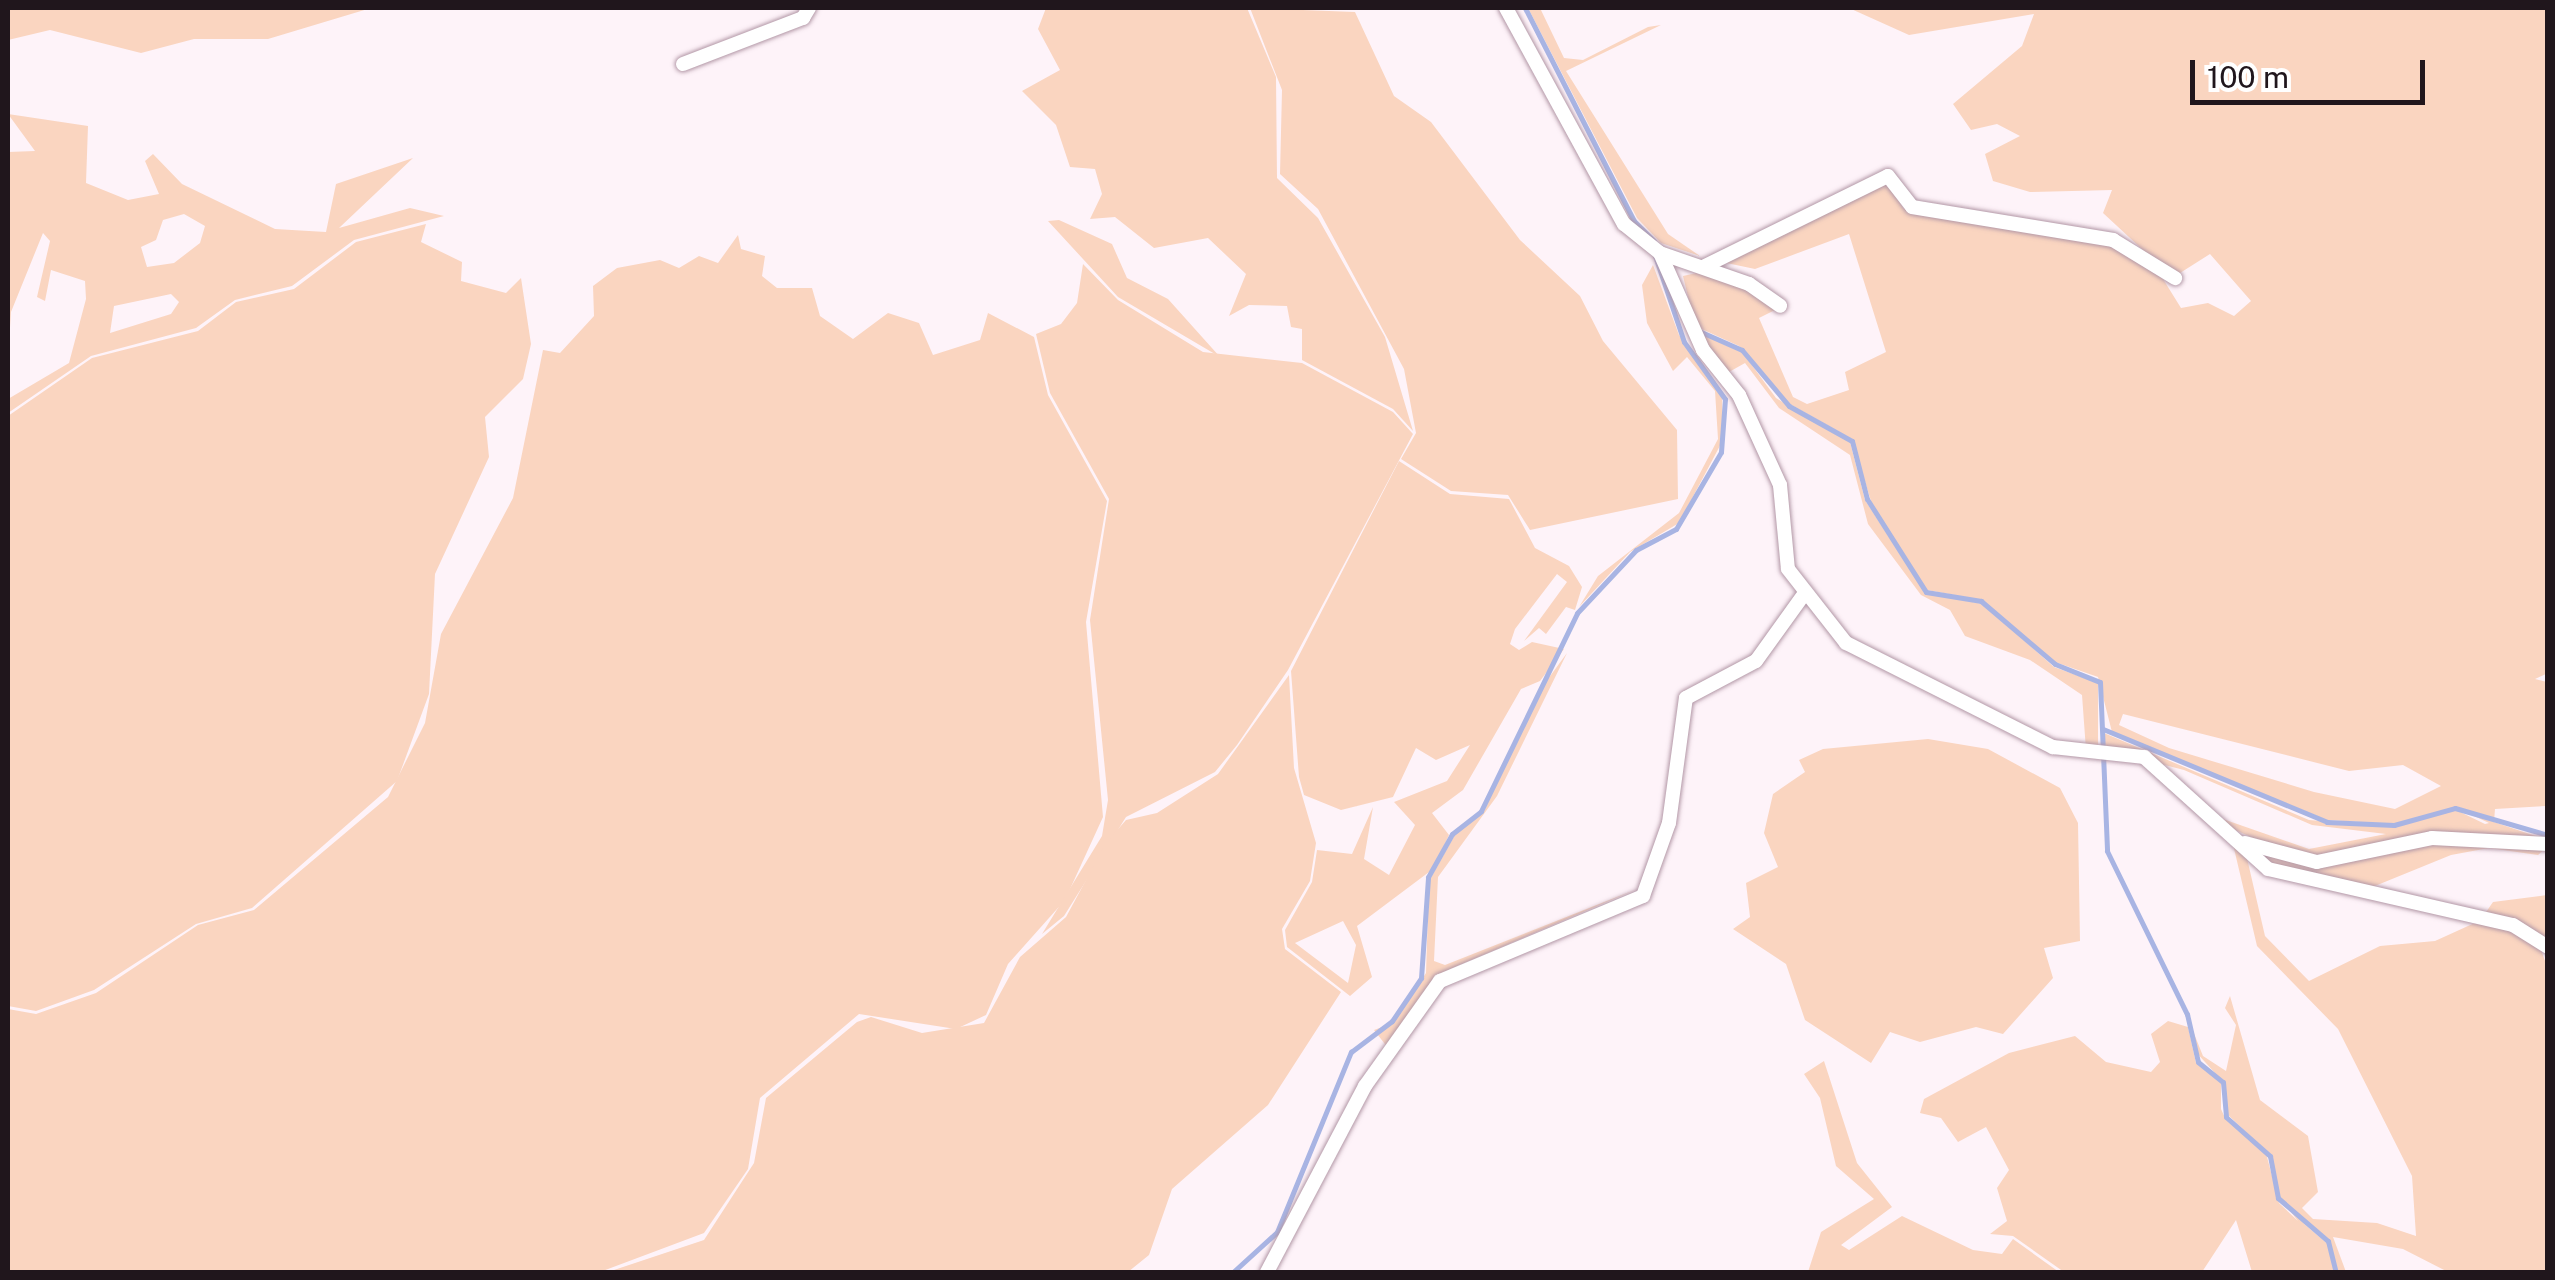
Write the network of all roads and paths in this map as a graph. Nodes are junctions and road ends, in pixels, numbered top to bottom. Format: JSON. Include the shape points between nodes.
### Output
{"nodes":[{"id":1,"x":809,"y":8,"type":"edge"},
{"id":2,"x":1506,"y":8,"type":"edge"},
{"id":3,"x":684,"y":64,"type":"dead end"},
{"id":4,"x":1660,"y":253,"type":"junction"},
{"id":5,"x":1704,"y":267,"type":"junction"},
{"id":6,"x":2175,"y":278,"type":"dead end"},
{"id":7,"x":1780,"y":306,"type":"dead end"},
{"id":8,"x":1802,"y":597,"type":"junction"},
{"id":9,"x":2227,"y":833,"type":"junction"},
{"id":10,"x":2548,"y":844,"type":"edge"},
{"id":11,"x":2548,"y":948,"type":"edge"},
{"id":12,"x":1268,"y":1272,"type":"edge"}],
"edges":[{"from":1,"to":3,"type":"street","via":[[802,18]]},
{"from":2,"to":4,"type":"street","via":[[1624,224]]},
{"from":4,"to":5,"type":"street"},
{"from":4,"to":8,"type":"street","via":[[1703,350],[1739,395],[1771,461],[1788,569]]},
{"from":5,"to":6,"type":"street","via":[[1888,176],[1912,207],[2113,240]]},
{"from":5,"to":7,"type":"street"},
{"from":8,"to":9,"type":"street","via":[[1866,661],[1932,684],[2053,747],[2144,756]]},
{"from":8,"to":12,"type":"street","via":[[1756,661],[1686,698],[1669,823],[1643,896],[1440,981],[1364,1086]]},
{"from":9,"to":10,"type":"street","via":[[2262,852],[2317,862],[2432,838]]},
{"from":9,"to":11,"type":"street","via":[[2286,876],[2513,925]]}]}
